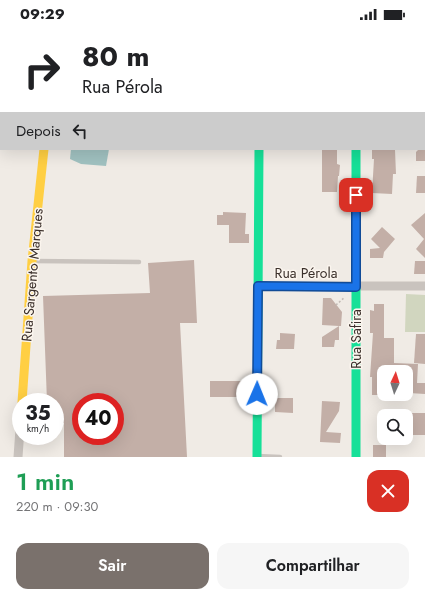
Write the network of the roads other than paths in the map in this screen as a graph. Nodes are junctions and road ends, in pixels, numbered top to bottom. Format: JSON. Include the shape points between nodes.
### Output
{"nodes":[{"id":1,"x":44,"y":150,"type":"edge"},
{"id":2,"x":259,"y":150,"type":"edge"},
{"id":3,"x":356,"y":150,"type":"edge"},
{"id":4,"x":32,"y":261,"type":"junction"},
{"id":5,"x":139,"y":262,"type":"dead end"},
{"id":6,"x":258,"y":286,"type":"junction"},
{"id":7,"x":425,"y":286,"type":"edge"},
{"id":8,"x":356,"y":287,"type":"junction"},
{"id":9,"x":23,"y":393,"type":"edge"},
{"id":10,"x":19,"y":445,"type":"edge"},
{"id":11,"x":18,"y":457,"type":"edge"},
{"id":12,"x":257,"y":457,"type":"edge"},
{"id":13,"x":280,"y":457,"type":"edge"},
{"id":14,"x":356,"y":457,"type":"edge"}],
"edges":[{"from":1,"to":4,"type":"street","name":"Rua Sargento Marques"},
{"from":2,"to":6,"type":"street"},
{"from":3,"to":8,"type":"street","name":"Rua Safira"},
{"from":4,"to":5,"type":"lane"},
{"from":4,"to":9,"type":"street","name":"Rua Sargento Marques"},
{"from":6,"to":8,"type":"street","name":"Rua Pérola"},
{"from":6,"to":12,"type":"street"},
{"from":7,"to":8,"type":"street","name":"Rua Pérola"},
{"from":8,"to":14,"type":"street","name":"Rua Safira"},
{"from":10,"to":11,"type":"street"},
{"from":12,"to":13,"type":"lane"}]}
